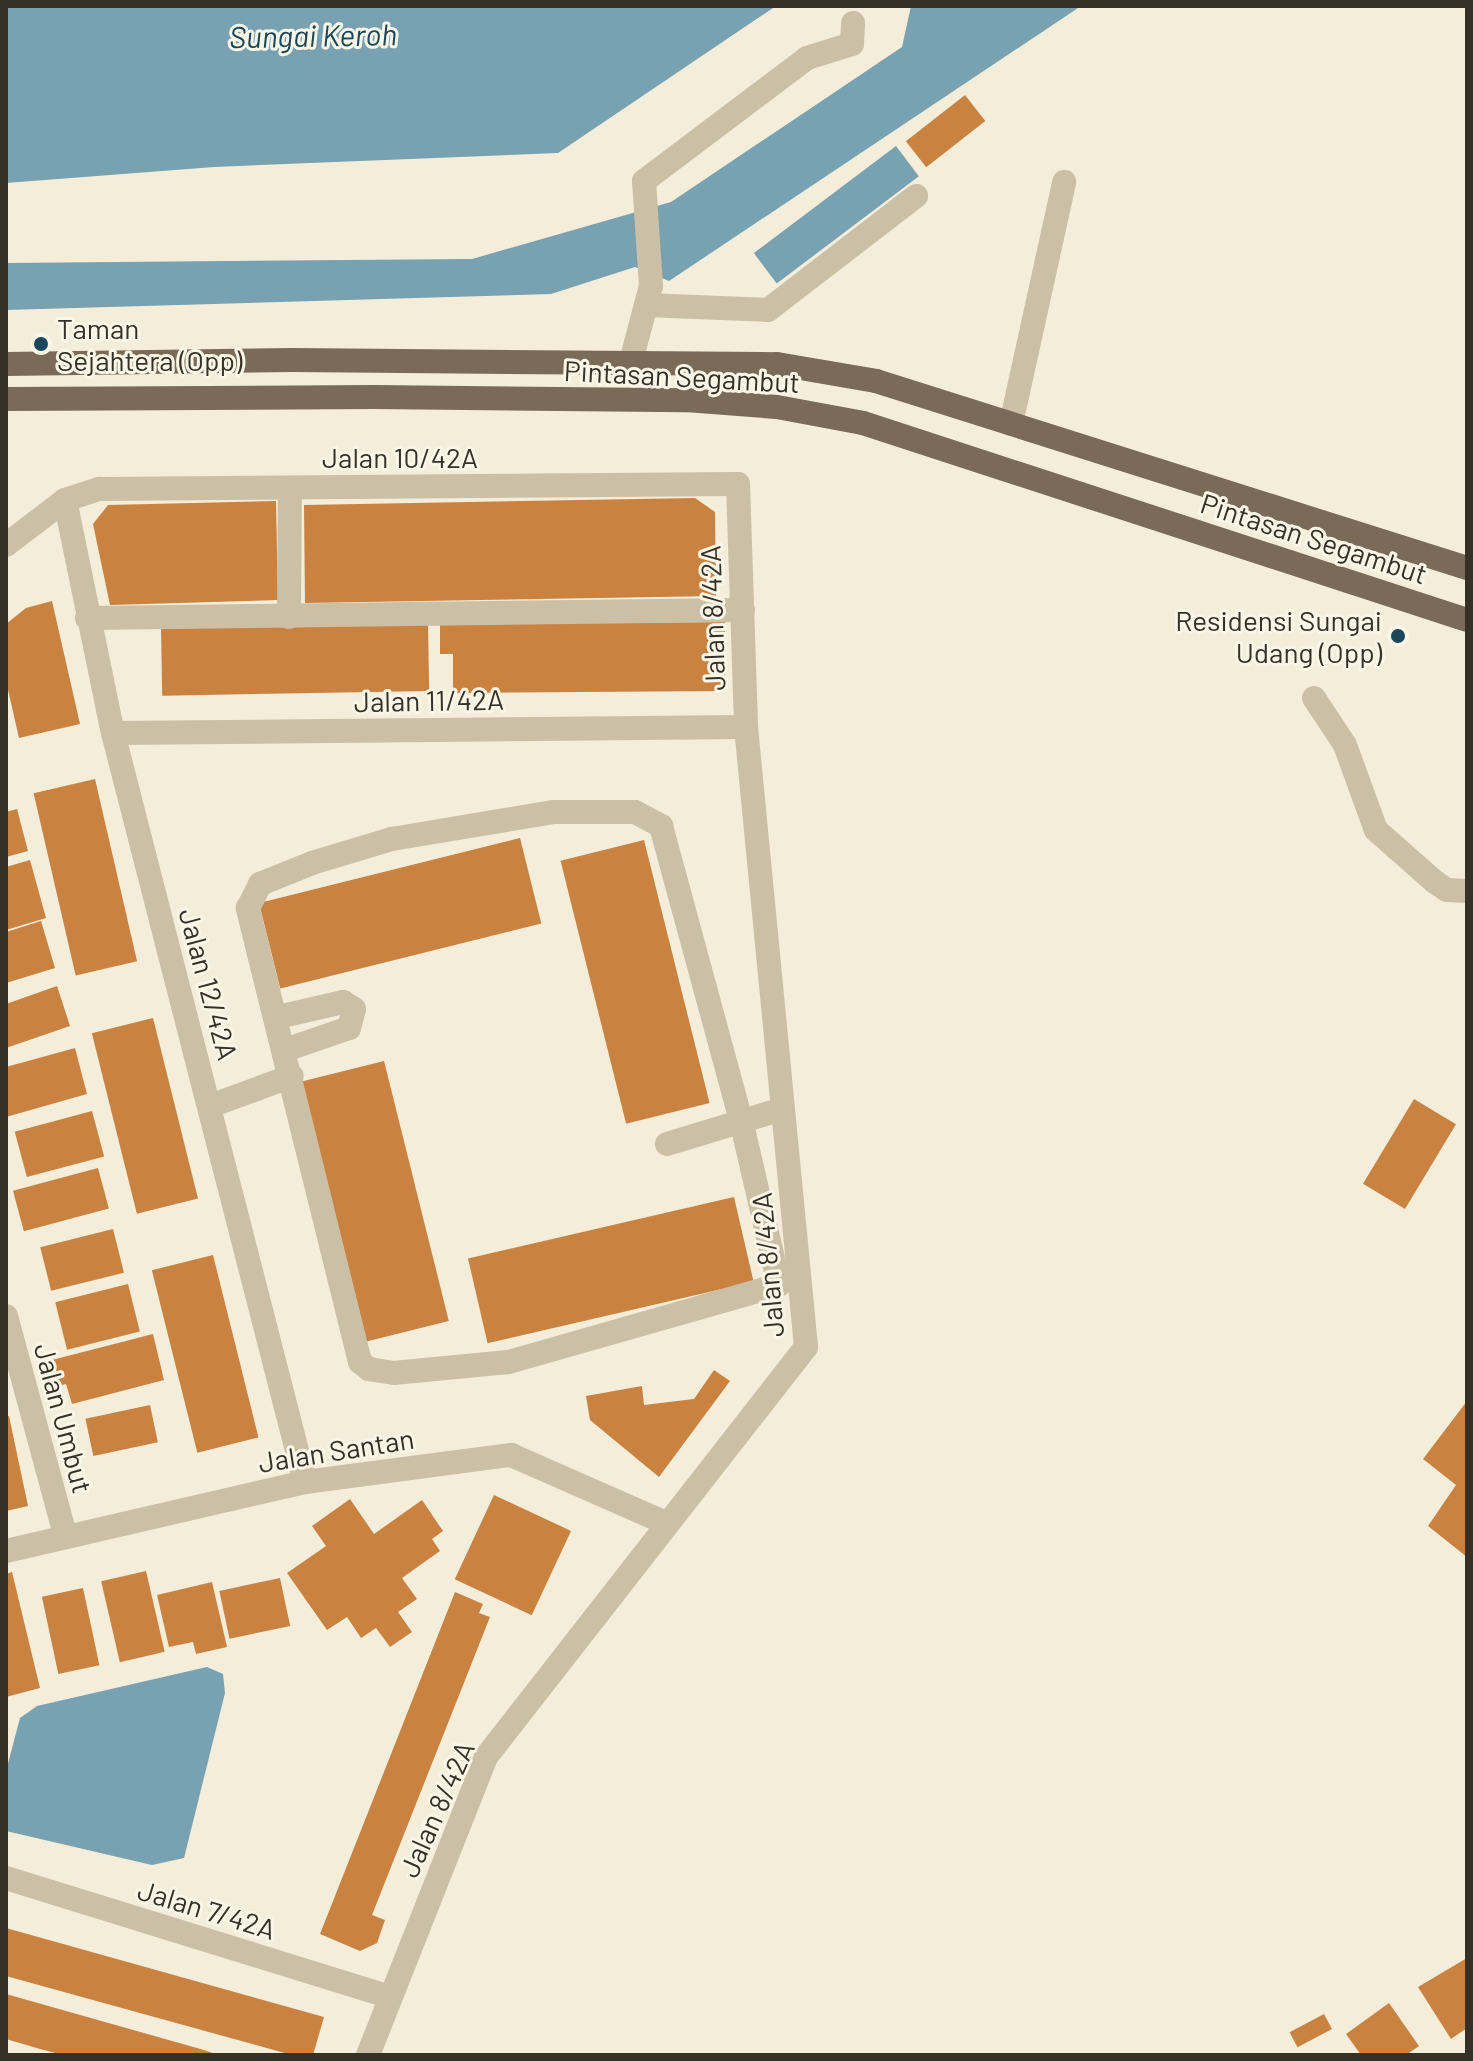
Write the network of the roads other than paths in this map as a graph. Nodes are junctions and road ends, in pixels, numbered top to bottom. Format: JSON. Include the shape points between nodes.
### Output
{"nodes":[{"id":1,"x":853,"y":23,"type":"dead end"},
{"id":2,"x":1064,"y":182,"type":"dead end"},
{"id":3,"x":916,"y":196,"type":"dead end"},
{"id":4,"x":648,"y":295,"type":"junction"},
{"id":5,"x":631,"y":361,"type":"junction"},
{"id":6,"x":6,"y":364,"type":"edge"},
{"id":7,"x":6,"y":399,"type":"edge"},
{"id":8,"x":1011,"y":424,"type":"junction"},
{"id":9,"x":738,"y":484,"type":"joint"},
{"id":10,"x":290,"y":488,"type":"junction"},
{"id":11,"x":65,"y":500,"type":"junction"},
{"id":12,"x":6,"y":545,"type":"edge"},
{"id":13,"x":1467,"y":568,"type":"edge"},
{"id":14,"x":743,"y":610,"type":"junction"},
{"id":15,"x":289,"y":617,"type":"junction"},
{"id":16,"x":87,"y":618,"type":"junction"},
{"id":17,"x":1467,"y":620,"type":"edge"},
{"id":18,"x":1314,"y":698,"type":"dead end"},
{"id":19,"x":746,"y":727,"type":"junction"},
{"id":20,"x":113,"y":733,"type":"junction"},
{"id":21,"x":1467,"y":891,"type":"edge"},
{"id":22,"x":278,"y":1017,"type":"junction"},
{"id":23,"x":285,"y":1050,"type":"junction"},
{"id":24,"x":292,"y":1076,"type":"junction"},
{"id":25,"x":210,"y":1106,"type":"junction"},
{"id":26,"x":782,"y":1109,"type":"junction"},
{"id":27,"x":741,"y":1120,"type":"junction"},
{"id":28,"x":667,"y":1144,"type":"dead end"},
{"id":29,"x":6,"y":1316,"type":"edge"},
{"id":30,"x":305,"y":1482,"type":"junction"},
{"id":31,"x":666,"y":1523,"type":"junction"},
{"id":32,"x":65,"y":1535,"type":"junction"},
{"id":33,"x":6,"y":1551,"type":"edge"},
{"id":34,"x":6,"y":1878,"type":"edge"},
{"id":35,"x":390,"y":1997,"type":"junction"},
{"id":36,"x":368,"y":2055,"type":"edge"}],
"edges":[{"from":1,"to":4,"type":"street","via":[[852,44],[807,58],[644,181]]},
{"from":2,"to":8,"type":"street"},
{"from":3,"to":4,"type":"street","via":[[768,310]]},
{"from":4,"to":5,"type":"street"},
{"from":5,"to":6,"type":"main road","name":"Pintasan Segambut"},
{"from":5,"to":8,"type":"main road","name":"Pintasan Segambut","via":[[777,364],[876,381]]},
{"from":7,"to":17,"type":"main road","name":"Pintasan Segambut","via":[[686,400],[777,407],[863,423]]},
{"from":8,"to":13,"type":"main road","name":"Pintasan Segambut"},
{"from":9,"to":10,"type":"street","name":"Jalan 10/42A"},
{"from":9,"to":14,"type":"street","name":"Jalan 8/42A"},
{"from":10,"to":11,"type":"street","name":"Jalan 10/42A","via":[[99,489]]},
{"from":10,"to":15,"type":"street"},
{"from":11,"to":12,"type":"street"},
{"from":11,"to":16,"type":"street","name":"Jalan 12/42A"},
{"from":14,"to":15,"type":"street"},
{"from":14,"to":19,"type":"street","name":"Jalan 8/42A"},
{"from":15,"to":16,"type":"street"},
{"from":16,"to":20,"type":"street","name":"Jalan 12/42A"},
{"from":18,"to":21,"type":"street","via":[[1345,745],[1376,830],[1435,882],[1447,890]]},
{"from":19,"to":20,"type":"street","name":"Jalan 11/42A"},
{"from":19,"to":26,"type":"street","name":"Jalan 8/42A"},
{"from":20,"to":25,"type":"street","name":"Jalan 12/42A"},
{"from":22,"to":23,"type":"street"},
{"from":22,"to":23,"type":"street","via":[[343,1002],[354,1009],[349,1028]]},
{"from":22,"to":27,"type":"street","via":[[248,908],[260,884],[406,836],[553,812],[635,812],[661,826]]},
{"from":23,"to":24,"type":"street"},
{"from":24,"to":25,"type":"street"},
{"from":24,"to":27,"type":"street","via":[[360,1362],[394,1373],[508,1362],[771,1291],[780,1276]]},
{"from":25,"to":30,"type":"street","name":"Jalan 12/42A"},
{"from":26,"to":27,"type":"street"},
{"from":26,"to":31,"type":"street","name":"Jalan 8/42A","via":[[806,1347]]},
{"from":27,"to":28,"type":"street"},
{"from":29,"to":32,"type":"street","name":"Jalan Umbut"},
{"from":30,"to":31,"type":"street","name":"Jalan Santan","via":[[511,1455]]},
{"from":30,"to":32,"type":"street","name":"Jalan Santan"},
{"from":31,"to":35,"type":"street","name":"Jalan 8/42A","via":[[486,1757]]},
{"from":32,"to":33,"type":"street","name":"Jalan Santan"},
{"from":34,"to":35,"type":"street","name":"Jalan 7/42A"},
{"from":35,"to":36,"type":"street","name":"Jalan 8/42A"}]}
